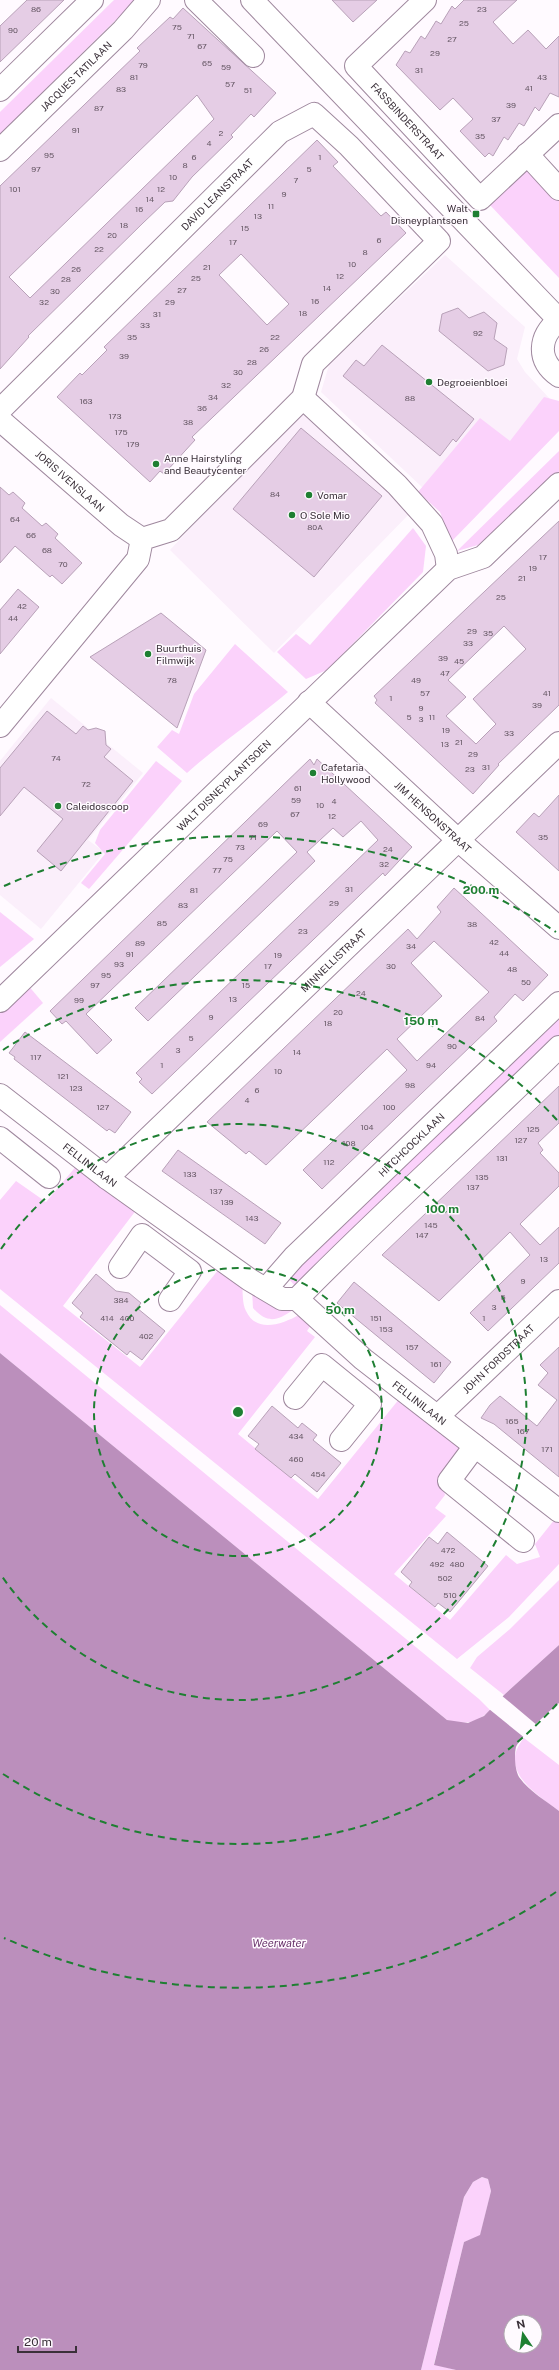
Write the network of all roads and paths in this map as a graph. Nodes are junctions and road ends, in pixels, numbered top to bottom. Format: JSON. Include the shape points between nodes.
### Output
{"nodes":[{"id":1,"x":92,"y":0,"type":"edge"},
{"id":2,"x":149,"y":0,"type":"edge"},
{"id":3,"x":196,"y":0,"type":"edge"},
{"id":4,"x":252,"y":0,"type":"edge"},
{"id":5,"x":425,"y":0,"type":"edge"},
{"id":6,"x":253,"y":56,"type":"dead end"},
{"id":7,"x":0,"y":90,"type":"edge"},
{"id":8,"x":559,"y":125,"type":"edge"},
{"id":9,"x":0,"y":150,"type":"edge"},
{"id":10,"x":527,"y":154,"type":"junction"},
{"id":11,"x":559,"y":188,"type":"edge"},
{"id":12,"x":559,"y":320,"type":"edge"},
{"id":13,"x":559,"y":376,"type":"edge"},
{"id":14,"x":303,"y":398,"type":"junction"},
{"id":15,"x":0,"y":410,"type":"edge"},
{"id":16,"x":0,"y":420,"type":"edge"},
{"id":17,"x":559,"y":484,"type":"edge"},
{"id":18,"x":142,"y":539,"type":"junction"},
{"id":19,"x":448,"y":569,"type":"junction"},
{"id":20,"x":309,"y":702,"type":"junction"},
{"id":21,"x":0,"y":726,"type":"edge"},
{"id":22,"x":559,"y":743,"type":"edge"},
{"id":23,"x":458,"y":840,"type":"junction"},
{"id":24,"x":559,"y":928,"type":"edge"},
{"id":25,"x":0,"y":1001,"type":"edge"},
{"id":26,"x":559,"y":1003,"type":"edge"},
{"id":27,"x":559,"y":1046,"type":"edge"},
{"id":28,"x":0,"y":1095,"type":"edge"},
{"id":29,"x":0,"y":1138,"type":"edge"},
{"id":30,"x":49,"y":1177,"type":"dead end"},
{"id":31,"x":107,"y":1178,"type":"junction"},
{"id":32,"x":182,"y":1231,"type":"junction"},
{"id":33,"x":167,"y":1254,"type":"junction"},
{"id":34,"x":120,"y":1267,"type":"dead end"},
{"id":35,"x":266,"y":1290,"type":"junction"},
{"id":36,"x":297,"y":1299,"type":"junction"},
{"id":37,"x":170,"y":1300,"type":"dead end"},
{"id":38,"x":559,"y":1301,"type":"edge"},
{"id":39,"x":363,"y":1359,"type":"junction"},
{"id":40,"x":344,"y":1383,"type":"junction"},
{"id":41,"x":295,"y":1398,"type":"dead end"},
{"id":42,"x":438,"y":1416,"type":"junction"},
{"id":43,"x":341,"y":1440,"type":"dead end"},
{"id":44,"x":475,"y":1446,"type":"junction"},
{"id":45,"x":559,"y":1511,"type":"edge"},
{"id":46,"x":523,"y":1541,"type":"dead end"}],
"edges":[{"from":1,"to":7,"type":"street"},
{"from":2,"to":9,"type":"street","name":"JACQUES TATILAAN","via":[[123,30]]},
{"from":3,"to":6,"type":"street"},
{"from":4,"to":12,"type":"street"},
{"from":5,"to":10,"type":"street","name":"FASSBINDERSTRAAT","via":[[356,66],[480,199]]},
{"from":8,"to":10,"type":"street","name":"FASSBINDERSTRAAT"},
{"from":10,"to":11,"type":"street"},
{"from":12,"to":13,"type":"street","via":[[544,338],[542,350],[545,361]]},
{"from":14,"to":15,"type":"street","name":"DAVID LEANSTRAAT","via":[[313,364],[439,241],[349,146],[314,114],[280,132]]},
{"from":14,"to":18,"type":"street","via":[[171,530]]},
{"from":14,"to":19,"type":"street","via":[[397,485],[432,524],[446,554]]},
{"from":16,"to":18,"type":"street","name":"JORIS IVENSLAAN","via":[[121,525]]},
{"from":17,"to":19,"type":"street","name":"WALT DISNEYPLANTSOEN","via":[[483,557]]},
{"from":18,"to":21,"type":"street","via":[[138,558]]},
{"from":19,"to":20,"type":"street","name":"WALT DISNEYPLANTSOEN"},
{"from":20,"to":23,"type":"street","name":"JIM HENSONSTRAAT"},
{"from":20,"to":25,"type":"street","name":"WALT DISNEYPLANTSOEN"},
{"from":22,"to":23,"type":"street","name":"MINNELLISTRAAT"},
{"from":23,"to":24,"type":"street","name":"JIM HENSONSTRAAT"},
{"from":23,"to":31,"type":"street","name":"MINNELLISTRAAT"},
{"from":26,"to":35,"type":"street","name":"HITCHCOCKLAAN","via":[[294,1257]]},
{"from":27,"to":36,"type":"street","via":[[519,1087],[365,1230]]},
{"from":28,"to":31,"type":"street","name":"FELLINILAAN"},
{"from":29,"to":30,"type":"street"},
{"from":31,"to":32,"type":"street","name":"FELLINILAAN"},
{"from":32,"to":33,"type":"street"},
{"from":32,"to":35,"type":"street","name":"FELLINILAAN"},
{"from":33,"to":34,"type":"street","via":[[142,1235]]},
{"from":33,"to":37,"type":"street","via":[[190,1271]]},
{"from":35,"to":36,"type":"street","name":"FELLINILAAN","via":[[282,1299]]},
{"from":36,"to":39,"type":"street","name":"FELLINILAAN"},
{"from":38,"to":42,"type":"street","name":"JOHN FORDSTRAAT"},
{"from":39,"to":40,"type":"street"},
{"from":39,"to":42,"type":"street","name":"FELLINILAAN"},
{"from":40,"to":41,"type":"street","via":[[322,1366]]},
{"from":40,"to":43,"type":"street","via":[[370,1404]]},
{"from":42,"to":44,"type":"street","name":"FELLINILAAN"},
{"from":44,"to":45,"type":"street","name":"FELLINILAAN"},
{"from":44,"to":46,"type":"street","via":[[448,1481]]}]}
